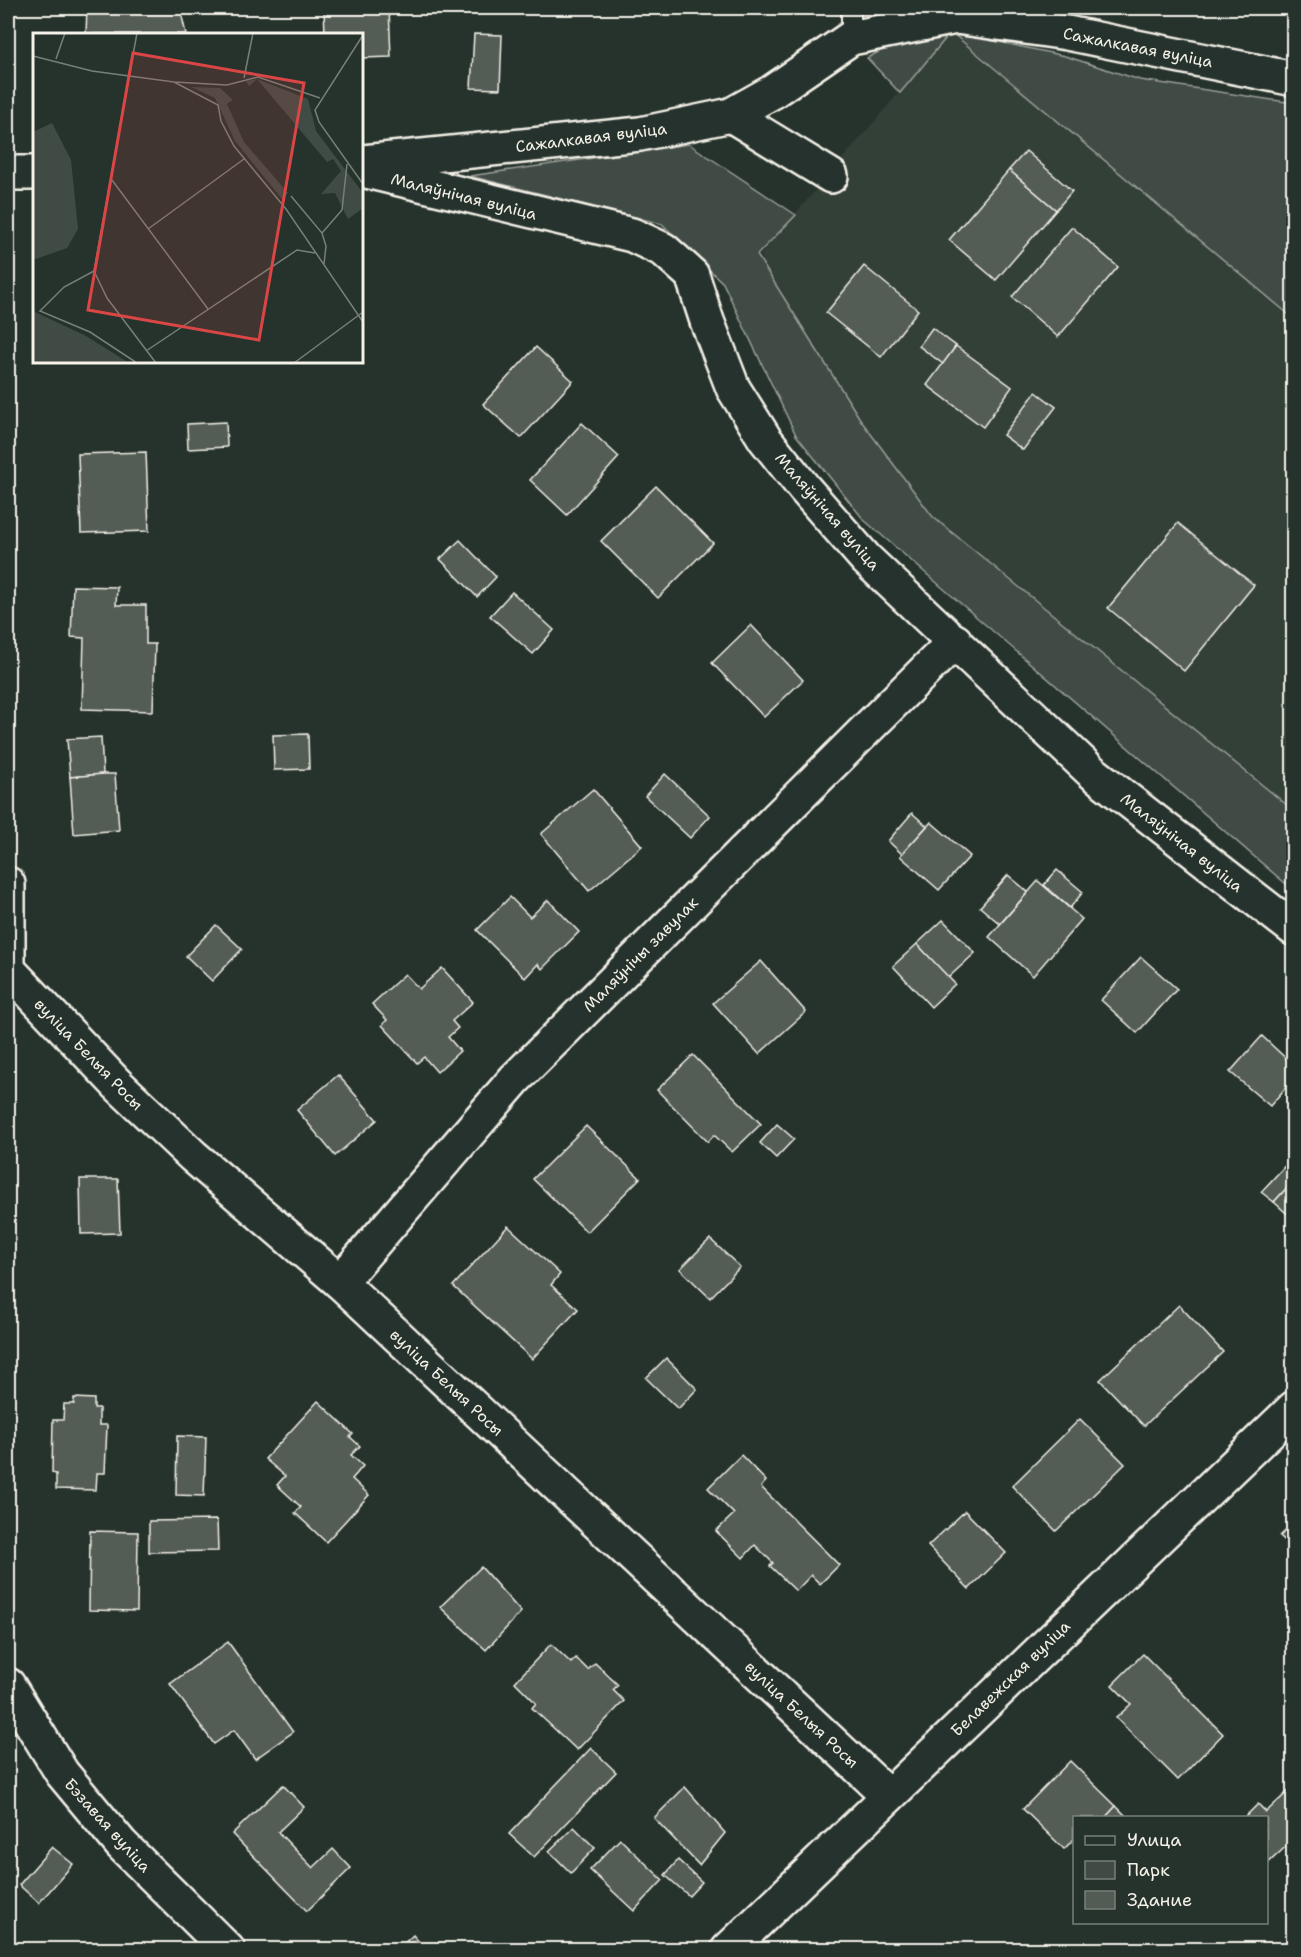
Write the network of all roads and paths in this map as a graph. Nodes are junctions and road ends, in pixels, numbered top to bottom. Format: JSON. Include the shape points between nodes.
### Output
{"nodes":[{"id":1,"x":851,"y":23,"type":"edge"},
{"id":2,"x":1293,"y":79,"type":"edge"},
{"id":3,"x":730,"y":115,"type":"junction"},
{"id":4,"x":363,"y":163,"type":"edge"},
{"id":5,"x":363,"y":170,"type":"edge"},
{"id":6,"x":8,"y":173,"type":"edge"},
{"id":7,"x":33,"y":173,"type":"edge"},
{"id":8,"x":831,"y":176,"type":"dead end"},
{"id":9,"x":956,"y":641,"type":"junction"},
{"id":10,"x":8,"y":884,"type":"edge"},
{"id":11,"x":1293,"y":929,"type":"edge"},
{"id":12,"x":8,"y":971,"type":"edge"},
{"id":13,"x":340,"y":1282,"type":"junction"},
{"id":14,"x":1293,"y":1408,"type":"edge"},
{"id":15,"x":8,"y":1684,"type":"edge"},
{"id":16,"x":888,"y":1795,"type":"junction"},
{"id":17,"x":228,"y":1950,"type":"edge"},
{"id":18,"x":728,"y":1950,"type":"edge"}],
"edges":[{"from":1,"to":2,"type":"street","name":"Сажалкавая вуліца","via":[[956,17],[1067,33]]},
{"from":1,"to":3,"type":"street","name":"Сажалкавая вуліца","via":[[772,92]]},
{"from":3,"to":4,"type":"street","name":"Сажалкавая вуліца","via":[[640,134]]},
{"from":3,"to":8,"type":"street"},
{"from":5,"to":9,"type":"street","name":"Маляўнічая вуліца","via":[[632,235],[664,250],[692,275],[734,388],[765,439],[866,559]]},
{"from":6,"to":7,"type":"street"},
{"from":9,"to":11,"type":"street","name":"Маляўнічая вуліца","via":[[1092,772]]},
{"from":9,"to":13,"type":"street","name":"Маляўнічы завулак","via":[[515,1079]]},
{"from":10,"to":12,"type":"street"},
{"from":12,"to":13,"type":"street","name":"вуліца Белыя Росы","via":[[193,1156]]},
{"from":13,"to":16,"type":"street","name":"вуліца Белыя Росы"},
{"from":14,"to":16,"type":"street","name":"Белавежская вуліца"},
{"from":15,"to":17,"type":"street","name":"Бэзавая вуліца","via":[[32,1728],[70,1782],[121,1844]]},
{"from":16,"to":18,"type":"street","name":"Белавежская вуліца"}]}
